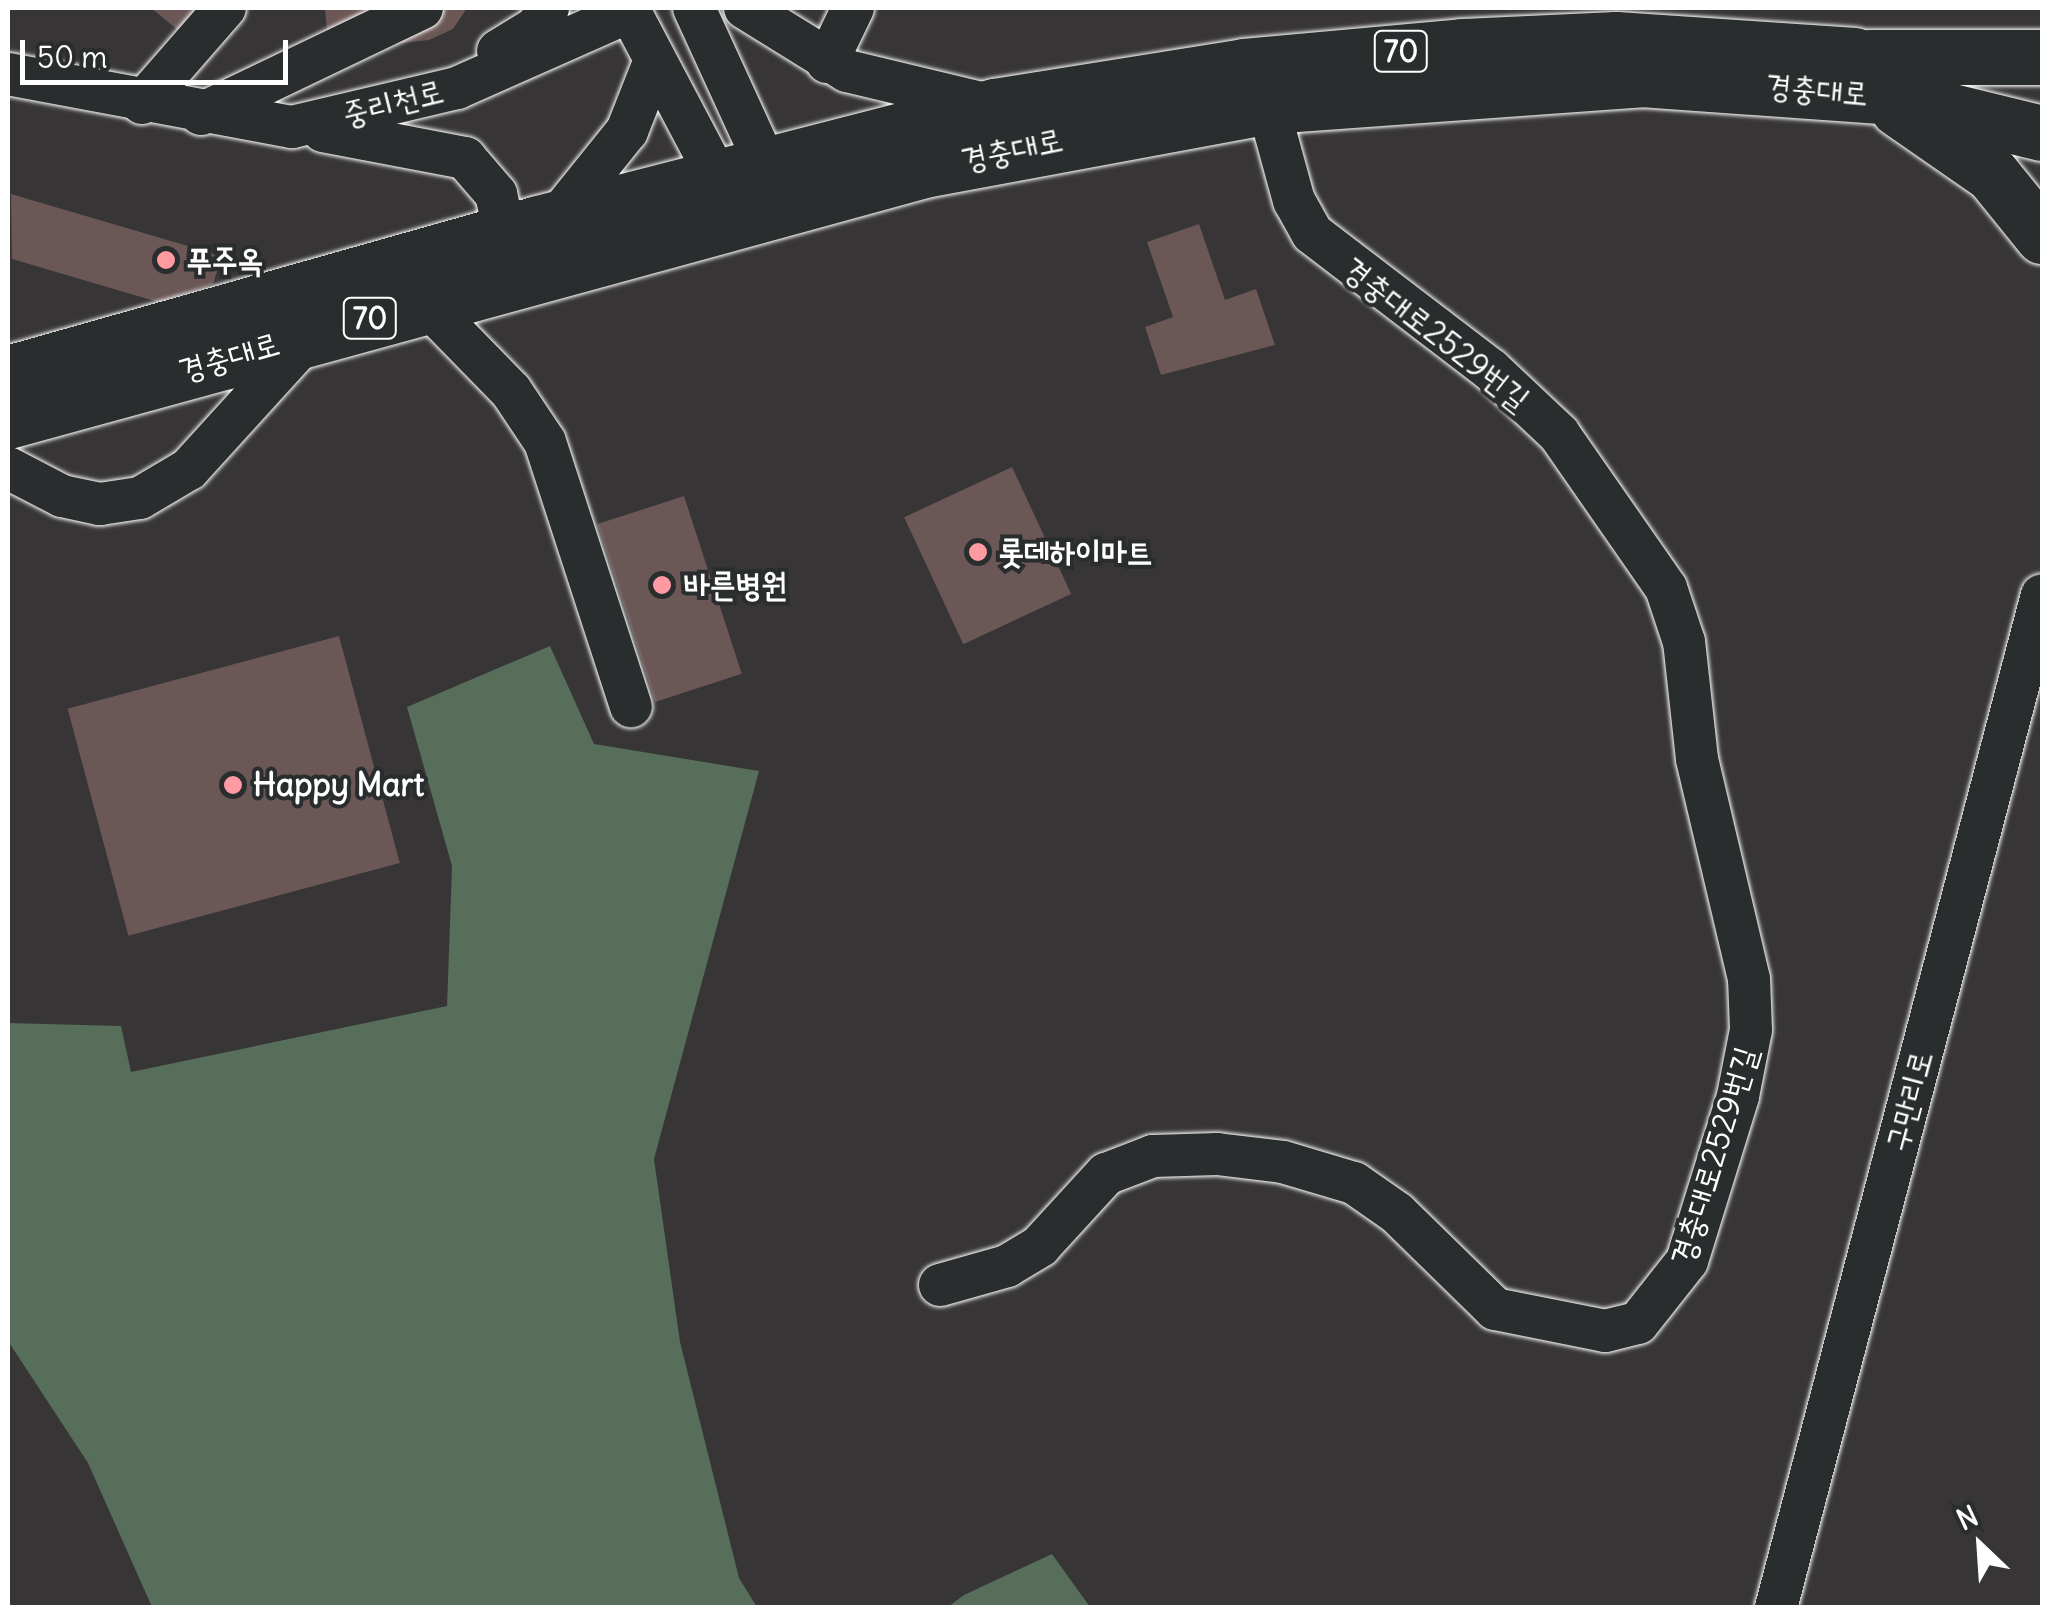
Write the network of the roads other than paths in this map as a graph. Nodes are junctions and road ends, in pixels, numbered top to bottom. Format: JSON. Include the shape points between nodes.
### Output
{"nodes":[{"id":1,"x":225,"y":8,"type":"edge"},
{"id":2,"x":422,"y":8,"type":"edge"},
{"id":3,"x":548,"y":8,"type":"edge"},
{"id":4,"x":694,"y":8,"type":"edge"},
{"id":5,"x":745,"y":8,"type":"edge"},
{"id":6,"x":853,"y":8,"type":"edge"},
{"id":7,"x":629,"y":10,"type":"edge"},
{"id":8,"x":1538,"y":25,"type":"edge"},
{"id":9,"x":2042,"y":57,"type":"edge"},
{"id":10,"x":655,"y":60,"type":"junction"},
{"id":11,"x":827,"y":62,"type":"junction"},
{"id":12,"x":8,"y":74,"type":"edge"},
{"id":13,"x":1874,"y":76,"type":"junction"},
{"id":14,"x":457,"y":88,"type":"junction"},
{"id":15,"x":2042,"y":94,"type":"edge"},
{"id":16,"x":142,"y":103,"type":"junction"},
{"id":17,"x":995,"y":106,"type":"junction"},
{"id":18,"x":1268,"y":106,"type":"junction"},
{"id":19,"x":201,"y":114,"type":"junction"},
{"id":20,"x":292,"y":127,"type":"junction"},
{"id":21,"x":2042,"y":133,"type":"edge"},
{"id":22,"x":749,"y":191,"type":"junction"},
{"id":23,"x":557,"y":218,"type":"junction"},
{"id":24,"x":2042,"y":236,"type":"edge"},
{"id":25,"x":486,"y":240,"type":"junction"},
{"id":26,"x":426,"y":304,"type":"junction"},
{"id":27,"x":314,"y":332,"type":"junction"},
{"id":28,"x":8,"y":373,"type":"edge"},
{"id":29,"x":8,"y":421,"type":"edge"},
{"id":30,"x":8,"y":468,"type":"edge"},
{"id":31,"x":2042,"y":595,"type":"edge"},
{"id":32,"x":631,"y":706,"type":"dead end"},
{"id":33,"x":940,"y":1284,"type":"dead end"},
{"id":34,"x":1776,"y":1608,"type":"edge"}],
"edges":[{"from":1,"to":16,"type":"street"},
{"from":2,"to":19,"type":"street"},
{"from":3,"to":14,"type":"street","via":[[536,26]]},
{"from":4,"to":22,"type":"street"},
{"from":5,"to":11,"type":"street"},
{"from":6,"to":11,"type":"street"},
{"from":7,"to":10,"type":"street"},
{"from":7,"to":14,"type":"street","name":"중리천로"},
{"from":8,"to":13,"type":"main road","name":"경충대로","number":"70"},
{"from":8,"to":17,"type":"main road","name":"경충대로","number":"70"},
{"from":9,"to":13,"type":"main road"},
{"from":10,"to":22,"type":"street"},
{"from":10,"to":23,"type":"street","via":[[627,131]]},
{"from":11,"to":17,"type":"street","via":[[874,81]]},
{"from":12,"to":16,"type":"street","name":"중리천로"},
{"from":13,"to":15,"type":"main road","name":"경충대로","number":"70"},
{"from":13,"to":18,"type":"main road","name":"경충대로","number":"70","via":[[1640,79]]},
{"from":13,"to":21,"type":"main road","name":"경충대로","number":"70"},
{"from":13,"to":24,"type":"main road","via":[[1992,174]]},
{"from":14,"to":20,"type":"street","name":"중리천로"},
{"from":16,"to":19,"type":"street","name":"중리천로"},
{"from":17,"to":22,"type":"main road","name":"경충대로","number":"70"},
{"from":18,"to":22,"type":"main road","name":"경충대로","number":"70"},
{"from":18,"to":33,"type":"street","name":"경충대로2529번길","via":[[1294,201],[1312,233],[1491,370],[1560,434],[1666,588],[1684,642],[1696,760],[1749,979],[1751,1030],[1738,1096],[1687,1262],[1638,1323],[1605,1331],[1495,1308],[1397,1213],[1354,1184],[1283,1162],[1216,1154],[1153,1156],[1106,1174],[1040,1246],[1007,1266]]},
{"from":19,"to":20,"type":"street","name":"중리천로"},
{"from":20,"to":25,"type":"street","via":[[465,158],[499,204]]},
{"from":22,"to":23,"type":"main road","name":"경충대로","number":"70"},
{"from":22,"to":26,"type":"main road","name":"경충대로","number":"70"},
{"from":23,"to":25,"type":"main road","name":"경충대로","number":"70"},
{"from":25,"to":28,"type":"main road","name":"경충대로","number":"70"},
{"from":26,"to":27,"type":"main road","name":"경충대로","number":"70"},
{"from":26,"to":32,"type":"street","via":[[511,391],[545,442]]},
{"from":27,"to":29,"type":"main road","name":"경충대로","number":"70"},
{"from":27,"to":30,"type":"street","via":[[189,469],[140,498],[100,504],[62,496]]},
{"from":31,"to":34,"type":"street","name":"구만리로"}]}
